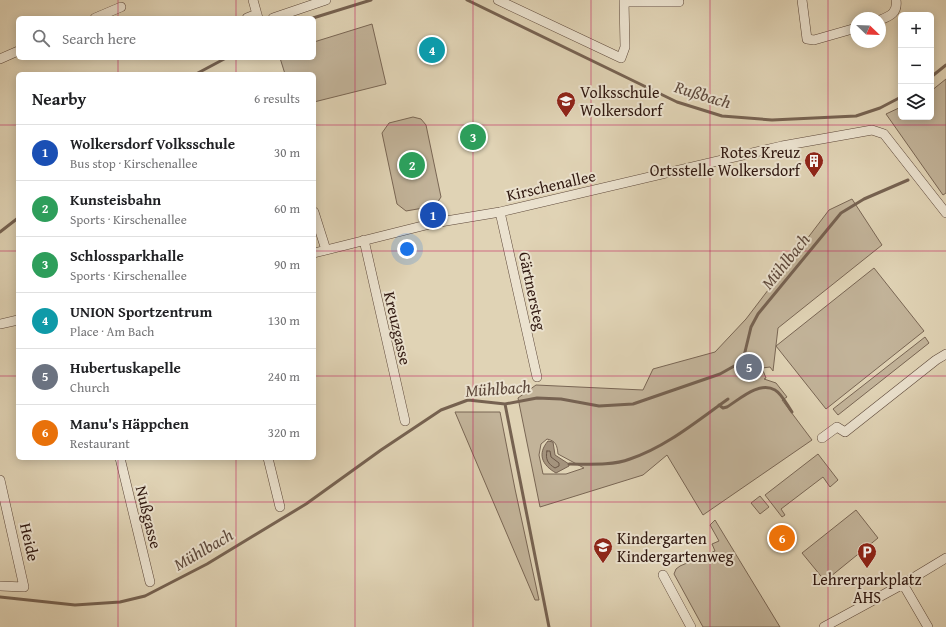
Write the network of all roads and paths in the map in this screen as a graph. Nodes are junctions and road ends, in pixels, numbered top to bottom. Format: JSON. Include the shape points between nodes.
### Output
{"nodes":[{"id":1,"x":253,"y":0,"type":"edge"},
{"id":2,"x":326,"y":0,"type":"edge"},
{"id":3,"x":498,"y":0,"type":"edge"},
{"id":4,"x":802,"y":0,"type":"edge"},
{"id":5,"x":896,"y":0,"type":"edge"},
{"id":6,"x":624,"y":1,"type":"edge"},
{"id":7,"x":679,"y":2,"type":"dead end"},
{"id":8,"x":121,"y":7,"type":"dead end"},
{"id":9,"x":100,"y":16,"type":"edge"},
{"id":10,"x":258,"y":16,"type":"edge"},
{"id":11,"x":279,"y":16,"type":"edge"},
{"id":12,"x":886,"y":18,"type":"edge"},
{"id":13,"x":850,"y":30,"type":"edge"},
{"id":14,"x":16,"y":52,"type":"edge"},
{"id":15,"x":0,"y":59,"type":"edge"},
{"id":16,"x":500,"y":212,"type":"junction"},
{"id":17,"x":946,"y":213,"type":"edge"},
{"id":18,"x":316,"y":218,"type":"edge"},
{"id":19,"x":364,"y":240,"type":"junction"},
{"id":20,"x":326,"y":250,"type":"junction"},
{"id":21,"x":316,"y":252,"type":"edge"},
{"id":22,"x":16,"y":320,"type":"edge"},
{"id":23,"x":0,"y":324,"type":"edge"},
{"id":24,"x":946,"y":354,"type":"edge"},
{"id":25,"x":537,"y":377,"type":"dead end"},
{"id":26,"x":405,"y":421,"type":"dead end"},
{"id":27,"x":822,"y":438,"type":"dead end"},
{"id":28,"x":120,"y":460,"type":"edge"},
{"id":29,"x":268,"y":460,"type":"edge"},
{"id":30,"x":0,"y":480,"type":"edge"},
{"id":31,"x":280,"y":507,"type":"dead end"},
{"id":32,"x":946,"y":558,"type":"edge"},
{"id":33,"x":663,"y":575,"type":"dead end"},
{"id":34,"x":150,"y":582,"type":"dead end"},
{"id":35,"x":904,"y":584,"type":"junction"},
{"id":36,"x":0,"y":586,"type":"edge"},
{"id":37,"x":828,"y":625,"type":"edge"},
{"id":38,"x":690,"y":627,"type":"edge"},
{"id":39,"x":928,"y":627,"type":"edge"}],
"edges":[{"from":1,"to":10,"type":"street"},
{"from":2,"to":11,"type":"street"},
{"from":3,"to":6,"type":"street","via":[[621,58],[625,47]]},
{"from":4,"to":13,"type":"street","via":[[806,42]]},
{"from":5,"to":12,"type":"street","via":[[895,12]]},
{"from":6,"to":7,"type":"street"},
{"from":8,"to":9,"type":"street"},
{"from":14,"to":15,"type":"street"},
{"from":16,"to":17,"type":"street","name":"Kirschenallee","via":[[782,146],[846,134],[879,131]]},
{"from":16,"to":19,"type":"street","name":"Kirschenallee","via":[[434,223]]},
{"from":16,"to":25,"type":"street","name":"Gärtnersteg"},
{"from":18,"to":20,"type":"street"},
{"from":19,"to":20,"type":"street","name":"Kirschenallee"},
{"from":19,"to":26,"type":"street","name":"Kreuzgasse"},
{"from":20,"to":21,"type":"street","name":"Kirschenallee"},
{"from":22,"to":23,"type":"street"},
{"from":24,"to":27,"type":"street","via":[[845,432],[838,427]]},
{"from":28,"to":34,"type":"street","name":"Nußgasse"},
{"from":29,"to":31,"type":"street"},
{"from":30,"to":36,"type":"street","name":"Heide","via":[[24,587]]},
{"from":32,"to":35,"type":"street"},
{"from":33,"to":38,"type":"street"},
{"from":35,"to":37,"type":"street"},
{"from":35,"to":39,"type":"street"}]}
